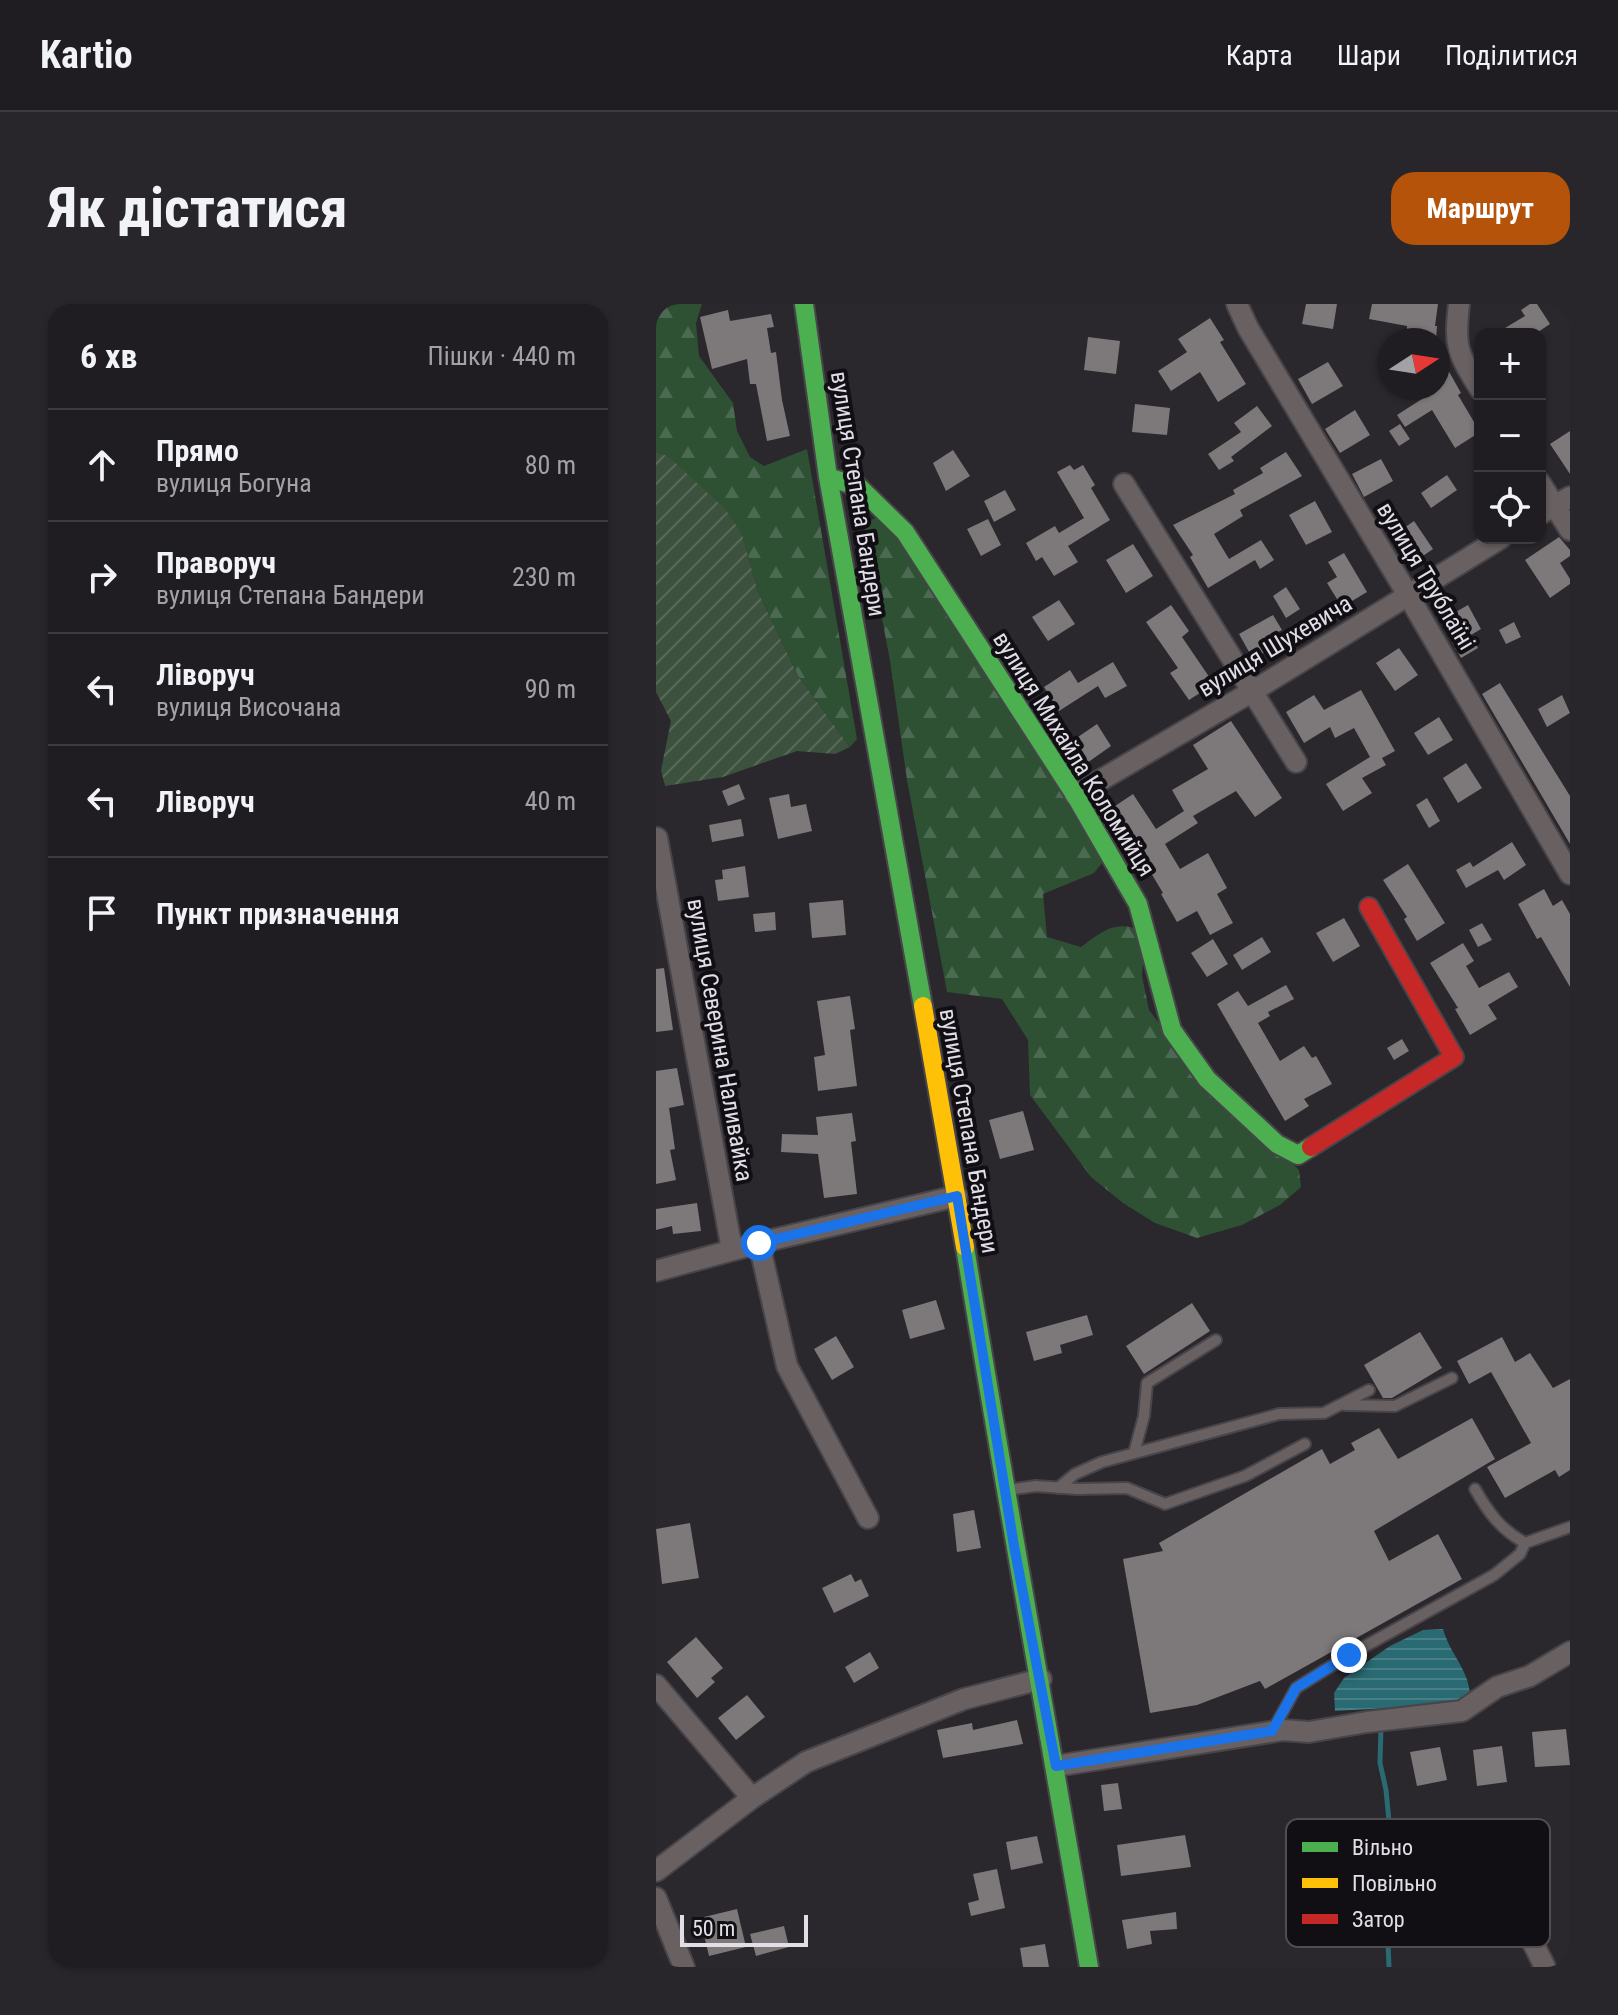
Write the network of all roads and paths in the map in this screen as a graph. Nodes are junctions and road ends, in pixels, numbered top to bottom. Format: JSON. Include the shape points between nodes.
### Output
{"nodes":[{"id":1,"x":804,"y":304,"type":"edge"},
{"id":2,"x":1237,"y":304,"type":"edge"},
{"id":3,"x":1459,"y":304,"type":"edge"},
{"id":4,"x":1474,"y":379,"type":"edge"},
{"id":5,"x":828,"y":477,"type":"junction"},
{"id":6,"x":1124,"y":484,"type":"dead end"},
{"id":7,"x":1555,"y":505,"type":"edge"},
{"id":8,"x":1570,"y":530,"type":"edge"},
{"id":9,"x":1491,"y":544,"type":"edge"},
{"id":10,"x":1408,"y":595,"type":"junction"},
{"id":11,"x":1253,"y":691,"type":"junction"},
{"id":12,"x":1296,"y":762,"type":"dead end"},
{"id":13,"x":1075,"y":795,"type":"junction"},
{"id":14,"x":657,"y":838,"type":"edge"},
{"id":15,"x":1570,"y":874,"type":"edge"},
{"id":16,"x":1369,"y":907,"type":"dead end"},
{"id":17,"x":957,"y":1196,"type":"junction"},
{"id":18,"x":759,"y":1243,"type":"junction"},
{"id":19,"x":732,"y":1250,"type":"junction"},
{"id":20,"x":656,"y":1271,"type":"edge"},
{"id":21,"x":1216,"y":1340,"type":"dead end"},
{"id":22,"x":1452,"y":1378,"type":"dead end"},
{"id":23,"x":1369,"y":1390,"type":"dead end"},
{"id":24,"x":1341,"y":1405,"type":"junction"},
{"id":25,"x":1305,"y":1444,"type":"dead end"},
{"id":26,"x":1134,"y":1453,"type":"junction"},
{"id":27,"x":1058,"y":1488,"type":"junction"},
{"id":28,"x":1475,"y":1489,"type":"dead end"},
{"id":29,"x":1005,"y":1490,"type":"junction"},
{"id":30,"x":868,"y":1518,"type":"dead end"},
{"id":31,"x":1570,"y":1527,"type":"edge"},
{"id":32,"x":1525,"y":1543,"type":"junction"},
{"id":33,"x":1570,"y":1652,"type":"edge"},
{"id":34,"x":1041,"y":1679,"type":"junction"},
{"id":35,"x":656,"y":1685,"type":"edge"},
{"id":36,"x":1272,"y":1731,"type":"junction"},
{"id":37,"x":1056,"y":1766,"type":"junction"},
{"id":38,"x":752,"y":1798,"type":"junction"},
{"id":39,"x":656,"y":1871,"type":"edge"},
{"id":40,"x":656,"y":1898,"type":"edge"},
{"id":41,"x":1535,"y":1947,"type":"edge"},
{"id":42,"x":684,"y":1967,"type":"edge"},
{"id":43,"x":1089,"y":1967,"type":"edge"},
{"id":44,"x":1545,"y":1967,"type":"edge"}],
"edges":[{"from":1,"to":5,"type":"main road","name":"вулиця Степана Бандери"},
{"from":2,"to":10,"type":"street","name":"вулиця Трублаїні"},
{"from":3,"to":4,"type":"street","via":[[1455,340]]},
{"from":5,"to":13,"type":"main road","name":"вулиця Михайла Коломийця","via":[[859,487],[905,532]]},
{"from":5,"to":17,"type":"main road","name":"вулиця Степана Бандери"},
{"from":6,"to":11,"type":"street"},
{"from":7,"to":8,"type":"street"},
{"from":9,"to":10,"type":"street","name":"вулиця Шухевича"},
{"from":10,"to":11,"type":"street","name":"вулиця Шухевича"},
{"from":10,"to":15,"type":"street","name":"вулиця Трублаїні"},
{"from":11,"to":12,"type":"street"},
{"from":11,"to":13,"type":"street","name":"вулиця Шухевича"},
{"from":13,"to":16,"type":"main road","name":"вулиця Михайла Коломийця","via":[[1138,904],[1172,1030],[1207,1079],[1277,1144],[1298,1155],[1454,1057]]},
{"from":14,"to":19,"type":"street","name":"вулиця Северина Наливайка"},
{"from":17,"to":18,"type":"street"},
{"from":17,"to":29,"type":"main road","name":"вулиця Степана Бандери"},
{"from":18,"to":19,"type":"street"},
{"from":18,"to":30,"type":"street","via":[[787,1366]]},
{"from":19,"to":20,"type":"street"},
{"from":21,"to":26,"type":"lane","via":[[1147,1383]]},
{"from":22,"to":24,"type":"lane","via":[[1395,1406]]},
{"from":23,"to":24,"type":"lane"},
{"from":24,"to":26,"type":"lane","via":[[1324,1413],[1279,1414]]},
{"from":25,"to":27,"type":"lane","via":[[1245,1476],[1165,1504],[1127,1488]]},
{"from":26,"to":27,"type":"lane","via":[[1075,1474]]},
{"from":27,"to":29,"type":"lane"},
{"from":28,"to":32,"type":"lane","via":[[1506,1532]]},
{"from":29,"to":34,"type":"main road","name":"вулиця Степана Бандери"},
{"from":31,"to":32,"type":"lane"},
{"from":32,"to":36,"type":"lane","via":[[1520,1554],[1494,1575],[1296,1688]]},
{"from":33,"to":36,"type":"street","via":[[1530,1676],[1497,1687],[1462,1711],[1309,1732]]},
{"from":34,"to":37,"type":"main road","name":"вулиця Степана Бандери"},
{"from":34,"to":38,"type":"street","via":[[964,1699],[806,1762]]},
{"from":35,"to":38,"type":"street"},
{"from":36,"to":37,"type":"street"},
{"from":37,"to":43,"type":"main road","name":"вулиця Степана Бандери"},
{"from":38,"to":39,"type":"street"},
{"from":40,"to":42,"type":"street"},
{"from":41,"to":44,"type":"street"}]}
